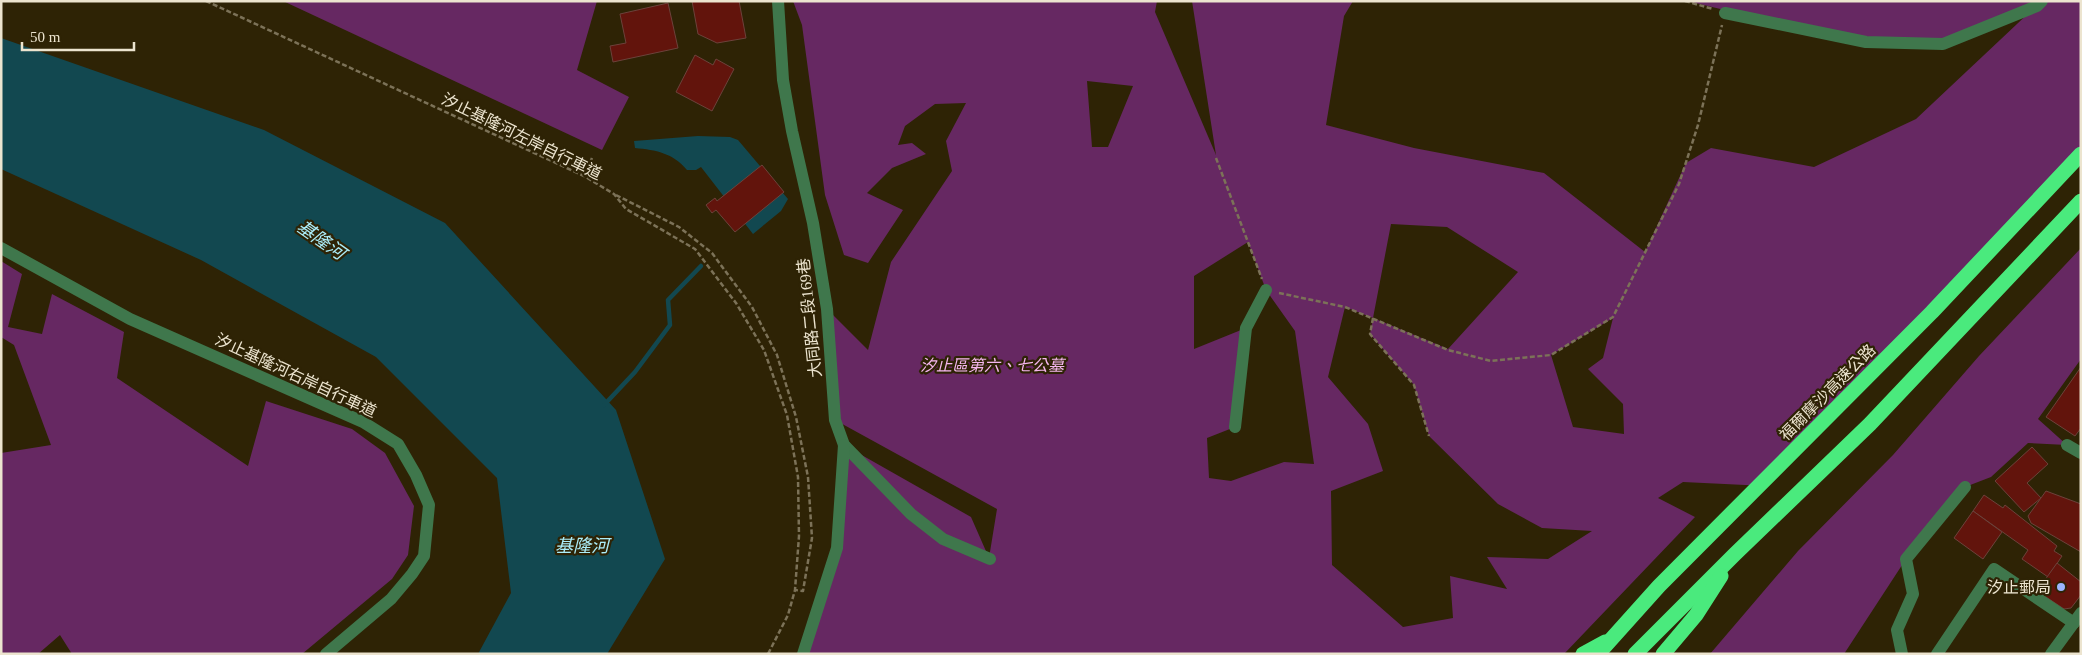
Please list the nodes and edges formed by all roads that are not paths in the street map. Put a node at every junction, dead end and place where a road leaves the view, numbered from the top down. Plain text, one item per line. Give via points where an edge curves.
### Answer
1 (778, 1) edge
2 (2042, 1) edge
3 (1725, 13) road end
4 (2081, 154) edge
5 (2081, 201) edge
6 (1, 248) edge
7 (1266, 290) road end
8 (1235, 427) dead end
9 (844, 445) junction
10 (2067, 445) dead end
11 (2081, 453) edge
12 (1965, 487) dead end
13 (1735, 554) junction
14 (990, 559) dead end
15 (2077, 618) edge
16 (1611, 639) junction
17 (326, 654) edge
18 (803, 654) edge
19 (1583, 654) edge
20 (1598, 654) edge
21 (1635, 654) edge
22 (1663, 654) edge
23 (1902, 654) edge
24 (1937, 654) edge
25 (2051, 654) edge

1 - 9 street, 大同路二段169巷 via 783,80 813,223 827,309 835,420
2 - 3 street via 2037,6 1943,44 1866,42
4 - 16 highway, 福爾摩沙高速公路 via 1932,312 1659,586
5 - 13 highway via 1870,424
6 - 17 street, 汐止基隆河右岸自行車道 via 130,319 363,422 398,444 429,504 424,556 392,599
7 - 8 street via 1246,328
9 - 14 street, 大同路二段169巷 via 911,514 943,539
9 - 18 street via 837,548
10 - 11 street
12 - 23 street via 1906,559 1912,594 1897,630
13 - 21 highway
13 - 22 highway via 1696,615
15 - 24 street via 1994,569
15 - 25 street
16 - 19 highway
16 - 20 highway, 福爾摩沙高速公路

